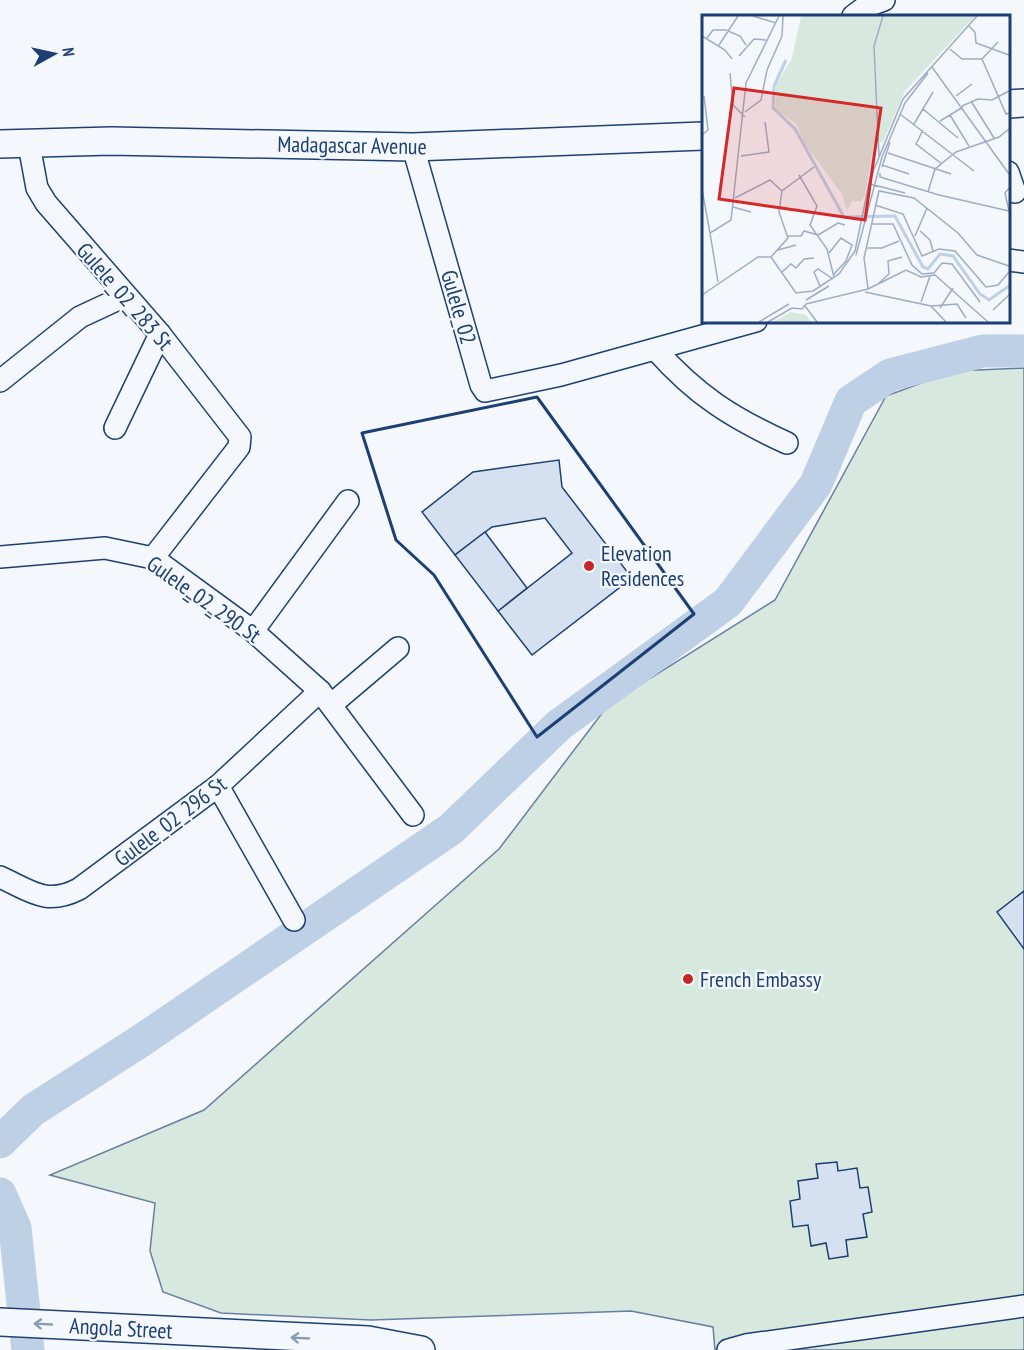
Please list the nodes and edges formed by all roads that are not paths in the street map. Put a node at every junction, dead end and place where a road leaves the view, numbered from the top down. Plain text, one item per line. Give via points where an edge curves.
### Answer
1 (884, 0) edge
2 (854, 15) edge
3 (1024, 103) edge
4 (1009, 104) edge
5 (702, 136) edge
6 (0, 144) edge
7 (29, 145) junction
8 (413, 147) junction
9 (1009, 175) edge
10 (1015, 192) dead end
11 (1009, 260) edge
12 (1024, 262) edge
13 (125, 296) junction
14 (753, 322) edge
15 (160, 334) junction
16 (656, 350) junction
17 (0, 381) edge
18 (115, 428) dead end
19 (787, 443) dead end
20 (348, 501) dead end
21 (0, 557) edge
22 (153, 558) junction
23 (252, 631) junction
24 (398, 648) dead end
25 (326, 697) junction
26 (218, 786) junction
27 (413, 815) dead end
28 (0, 878) edge
29 (294, 920) dead end
30 (1024, 1306) edge
31 (0, 1322) edge
32 (329, 1345) edge
33 (421, 1350) edge
34 (728, 1350) edge

1 - 2 street
3 - 4 main road
5 - 8 main road, Madagascar Avenue
6 - 7 main road, Madagascar Avenue
7 - 8 main road, Madagascar Avenue via 111,141
7 - 13 street, Gulele_02_283 St via 38,188 46,204
8 - 16 street, Gulele_02 via 485,391
9 - 10 street
11 - 12 street
13 - 15 street, Gulele_02_283 St
13 - 17 street via 80,317
14 - 16 street
15 - 18 street
15 - 22 street, Gulele_02_283 St via 240,437 239,447
16 - 19 street via 681,378 740,421
20 - 23 street
21 - 22 street, Gulele_02_290 St via 105,548
22 - 23 street, Gulele_02_290 St
23 - 25 street, Gulele_02_290 St
24 - 25 street, Gulele_02_296 St
25 - 26 street, Gulele_02_296 St
25 - 27 street, Gulele_02_290 St
26 - 28 street, Gulele_02_296 St via 62,898 48,898
26 - 29 street
30 - 34 street
32 -> 31 main road, Angola Street via 206,1332
32 - 33 main road, Angola Street via 368,1340

